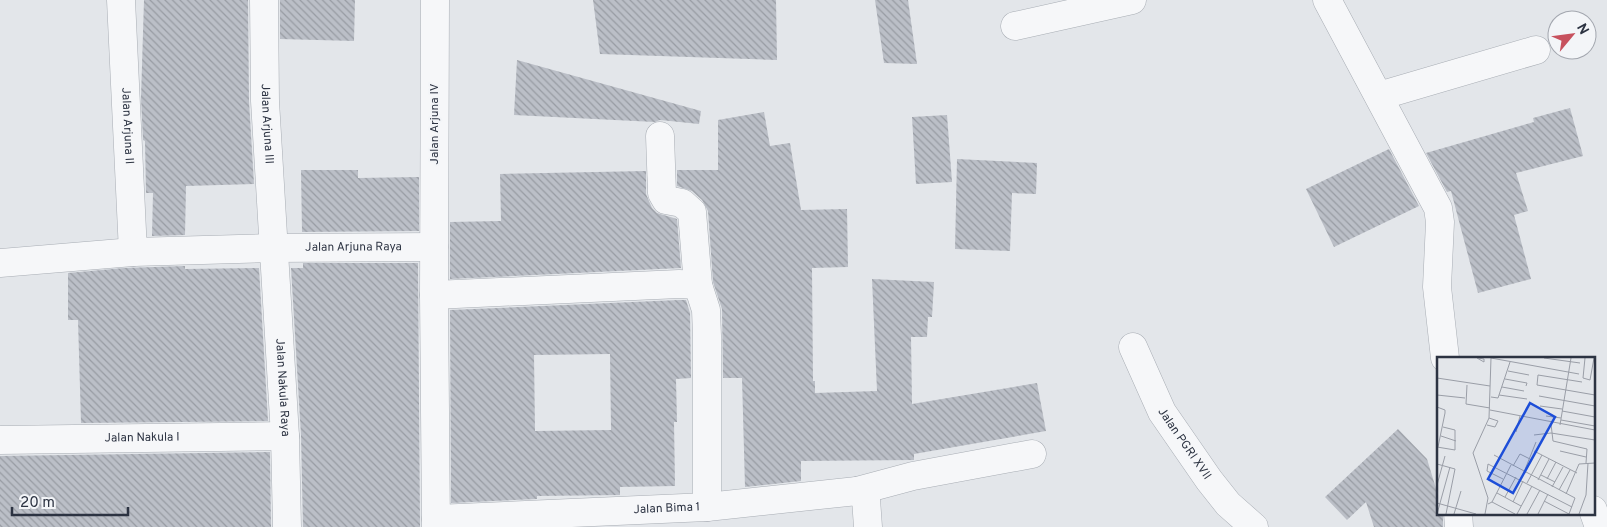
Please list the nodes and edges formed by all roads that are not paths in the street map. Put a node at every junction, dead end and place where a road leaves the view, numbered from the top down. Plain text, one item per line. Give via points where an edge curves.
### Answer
1 (121, 0) edge
2 (264, 0) edge
3 (435, 0) edge
4 (1132, 0) edge
5 (1327, 0) edge
6 (1015, 26) dead end
7 (1536, 50) dead end
8 (1379, 96) junction
9 (660, 136) dead end
10 (272, 248) junction
11 (434, 248) junction
12 (133, 252) junction
13 (0, 263) edge
14 (698, 285) junction
15 (434, 295) junction
16 (1133, 347) dead end
17 (1445, 357) edge
18 (285, 436) junction
19 (0, 440) edge
20 (1032, 454) dead end
21 (857, 491) junction
22 (707, 507) junction
23 (1594, 513) edge
24 (1458, 514) edge
25 (436, 523) edge
26 (287, 527) edge
27 (868, 527) edge
28 (1254, 527) edge
29 (1459, 527) edge
30 (1599, 527) edge

1 - 12 street, Jalan Arjuna II
2 - 10 street, Jalan Arjuna III via 264,101
3 - 11 street, Jalan Arjuna IV
4 - 6 street
5 - 8 street
7 - 8 street
8 - 17 street via 1438,208 1437,288
9 - 14 street via 662,193 666,200 682,203 692,212
10 - 11 street, Jalan Arjuna Raya
10 - 12 street, Jalan Arjuna Raya
10 - 18 street, Jalan Nakula Raya
11 - 15 street
12 - 13 street, Jalan Arjuna Raya
14 - 15 street
14 - 22 street via 706,310
15 - 25 street
16 - 28 street, Jalan PGRI XVII via 1162,412 1208,480
18 - 19 street, Jalan Nakula I
18 - 26 street, Jalan Nakula Raya
20 - 21 street, Jalan Bima 1 via 913,476
21 - 22 street, Jalan Bima 1
21 - 27 street via 866,499
22 - 25 street, Jalan Bima 1
23 - 30 street
24 - 29 street

